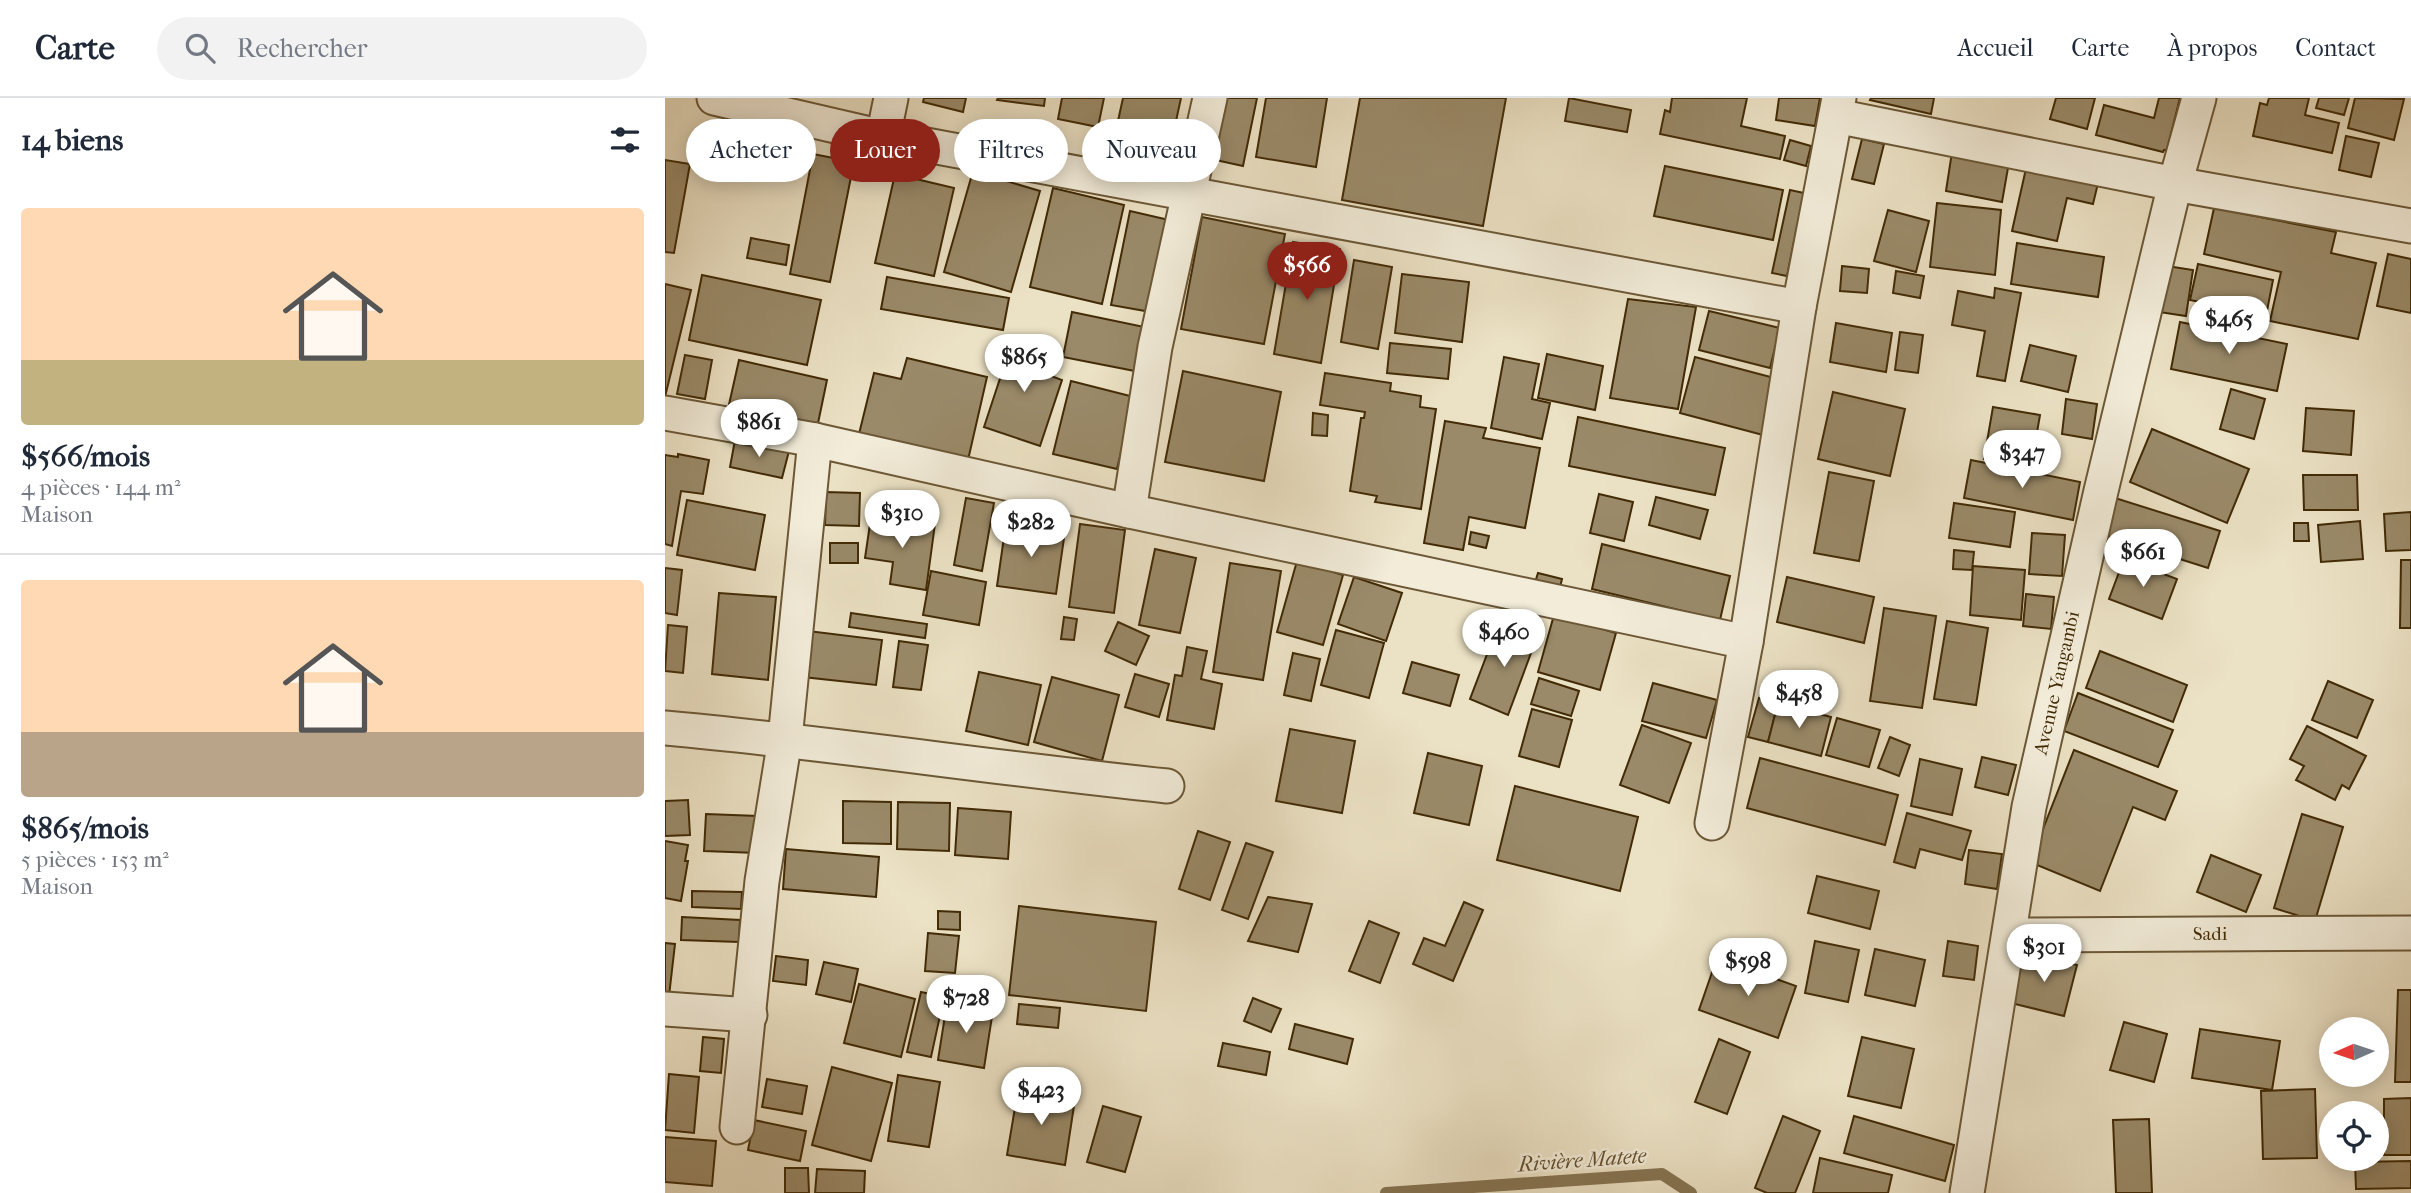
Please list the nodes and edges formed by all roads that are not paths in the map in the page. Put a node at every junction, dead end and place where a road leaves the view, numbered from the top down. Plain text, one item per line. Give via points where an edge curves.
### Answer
1 (714, 98) edge
2 (891, 98) edge
3 (1210, 98) edge
4 (2199, 98) edge
5 (1837, 107) edge
6 (887, 119) edge
7 (830, 125) edge
8 (940, 148) edge
9 (2175, 184) junction
10 (1189, 195) junction
11 (2411, 226) edge
12 (1799, 307) junction
13 (665, 413) edge
14 (815, 440) junction
15 (1129, 511) junction
16 (1746, 642) junction
17 (665, 728) edge
18 (785, 739) junction
19 (1167, 786) dead end
20 (1712, 823) dead end
21 (2411, 933) edge
22 (2009, 935) junction
23 (665, 1009) edge
24 (750, 1015) junction
25 (737, 1127) dead end
26 (1967, 1193) edge

1 - 7 street
2 - 6 street
3 - 10 street
4 - 9 street, Avenue Yangambi
5 - 9 street
5 - 12 street
8 - 10 street
9 - 11 street
9 - 22 street, Avenue Yangambi via 2029,807
10 - 12 street
10 - 15 street via 1154,347
12 - 16 street
13 - 14 street
14 - 15 street
14 - 18 street
15 - 16 street
16 - 20 street
17 - 18 street
18 - 19 street
18 - 24 street via 762,881
21 - 22 street, Sadi
22 - 26 street, Avenue Yangambi
23 - 24 street
24 - 25 street

